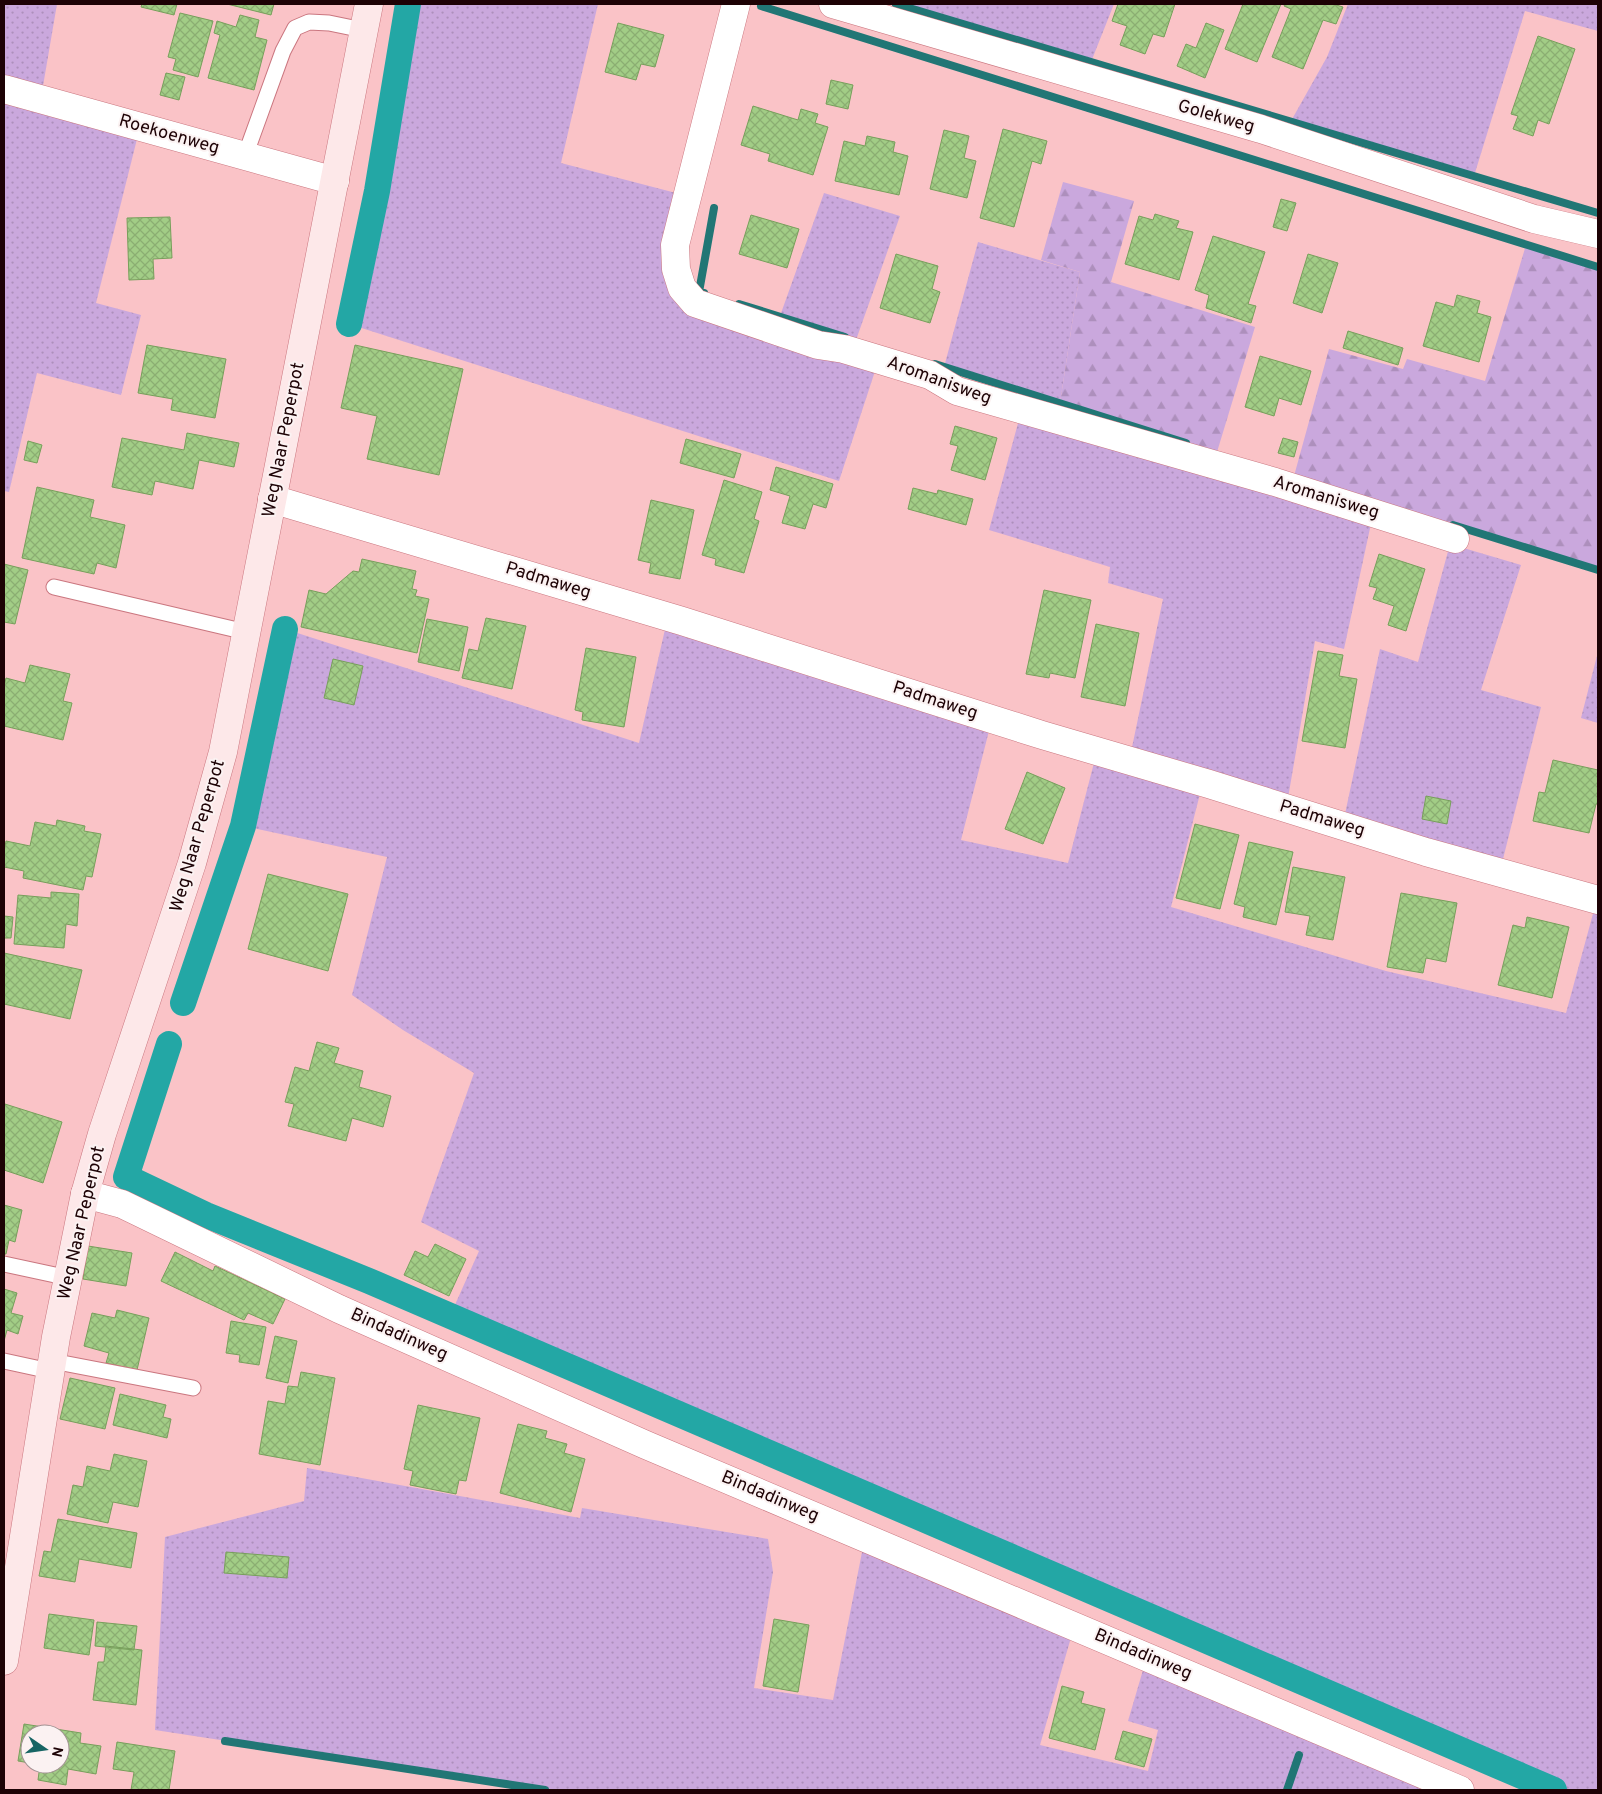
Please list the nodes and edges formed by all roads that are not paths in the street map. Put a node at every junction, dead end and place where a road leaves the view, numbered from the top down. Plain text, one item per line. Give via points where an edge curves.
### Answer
1 (368, 4) edge
2 (736, 4) edge
3 (833, 4) edge
4 (363, 30) junction
5 (4, 89) edge
6 (246, 156) junction
7 (335, 181) junction
8 (1598, 234) edge
9 (272, 499) junction
10 (1455, 538) dead end
11 (54, 587) dead end
12 (246, 632) junction
13 (1598, 900) edge
14 (85, 1194) junction
15 (4, 1264) edge
16 (68, 1278) junction
17 (4, 1361) edge
18 (51, 1366) junction
19 (193, 1388) dead end
20 (10, 1583) edge
21 (4, 1661) edge
22 (1460, 1790) edge

1 - 4 street, Weg Naar Peperpot
2 - 10 street, Aromanisweg via 675,245 676,270 682,288 696,303 818,345 844,349 930,375 957,391 1275,482
3 - 8 street, Golekweg via 1261,130 1534,219
4 - 6 lane via 309,22 295,28 283,51
4 - 7 street, Weg Naar Peperpot
5 - 6 street, Roekoenweg
6 - 7 street, Roekoenweg
7 - 9 street, Weg Naar Peperpot
9 - 12 street, Weg Naar Peperpot
9 - 13 street, Padmaweg via 682,621 1426,852
11 - 12 lane
12 - 14 street, Weg Naar Peperpot via 223,752 192,863
14 - 16 street, Weg Naar Peperpot
14 - 22 street, Bindadinweg via 122,1204 339,1309 646,1444
15 - 16 lane
16 - 18 street, Weg Naar Peperpot
17 - 18 lane
18 - 19 lane
18 - 20 street, Weg Naar Peperpot
20 - 21 street, Weg Naar Peperpot

